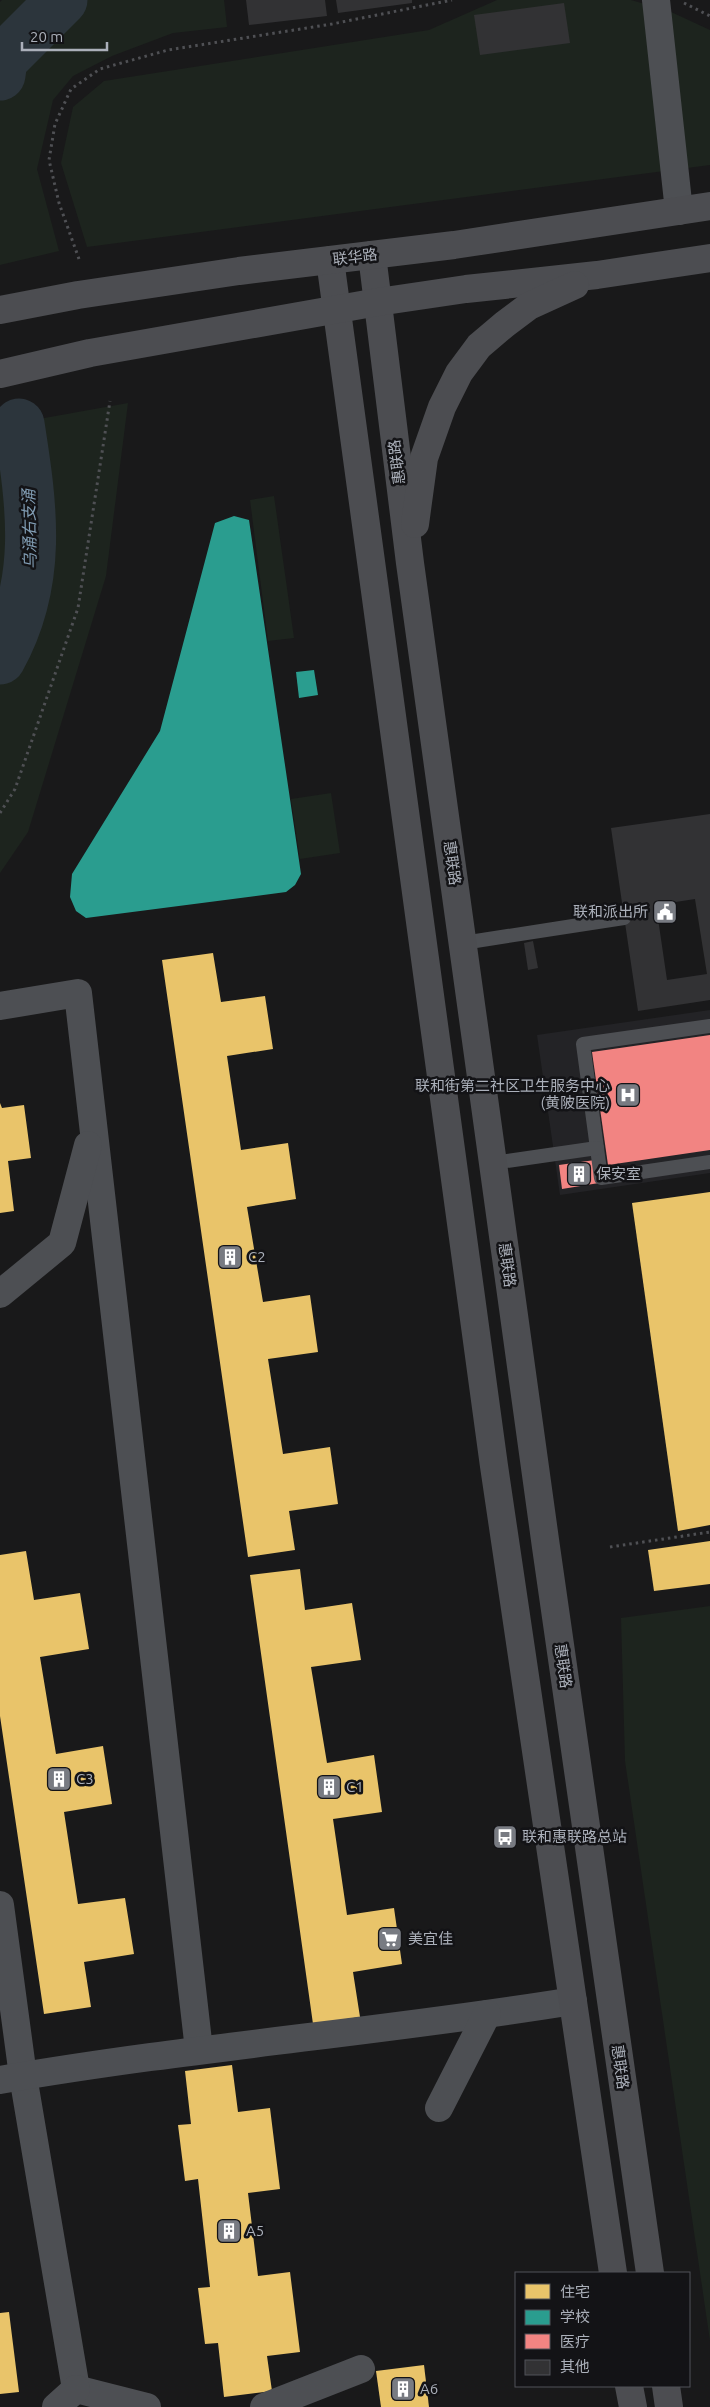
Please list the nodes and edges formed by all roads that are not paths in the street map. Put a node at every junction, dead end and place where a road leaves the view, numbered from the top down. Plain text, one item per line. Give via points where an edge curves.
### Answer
1 (656, 0) edge
2 (710, 206) edge
3 (679, 211) junction
4 (372, 255) junction
5 (710, 258) edge
6 (330, 260) junction
7 (597, 275) junction
8 (378, 302) junction
9 (336, 309) junction
10 (0, 310) edge
11 (0, 374) edge
12 (410, 563) junction
13 (624, 918) dead end
14 (463, 943) junction
15 (0, 1006) edge
16 (710, 1026) edge
17 (92, 1129) junction
18 (597, 1148) junction
19 (710, 1162) edge
20 (493, 1163) junction
21 (0, 1294) edge
22 (0, 1905) edge
23 (573, 2002) junction
24 (487, 2014) junction
25 (199, 2050) junction
26 (12, 2078) edge
27 (439, 2108) dead end
28 (613, 2272) edge
29 (650, 2272) edge
30 (361, 2369) dead end
31 (630, 2387) edge
32 (666, 2387) edge
33 (66, 2398) edge
34 (147, 2407) edge
35 (264, 2407) edge
36 (633, 2407) edge
37 (669, 2407) edge

1 - 3 street
2 - 3 street, 联华路
3 - 4 street, 联华路
4 - 6 street, 联华路
4 - 8 street, 惠联路
5 - 7 street
6 - 9 street
6 - 10 street, 联华路 via 78,295
7 - 8 street
7 - 12 street via 529,306 479,346 460,374 442,407 424,458
8 - 9 street
8 - 12 street, 惠联路
9 - 11 street via 90,354
9 - 23 street via 494,1466
12 - 14 street, 惠联路
13 - 14 lane
14 - 20 street, 惠联路
15 - 17 street via 78,993
16 - 18 lane via 583,1044
17 - 21 street via 62,1243
17 - 25 street
18 - 19 lane via 601,1178
18 - 20 lane
20 - 29 street, 惠联路
22 - 26 street
23 - 24 street
23 - 28 street
24 - 25 street
24 - 27 street
25 - 26 street
26 - 33 street
30 - 35 street
31 - 36 street
32 - 37 street
33 - 34 street

